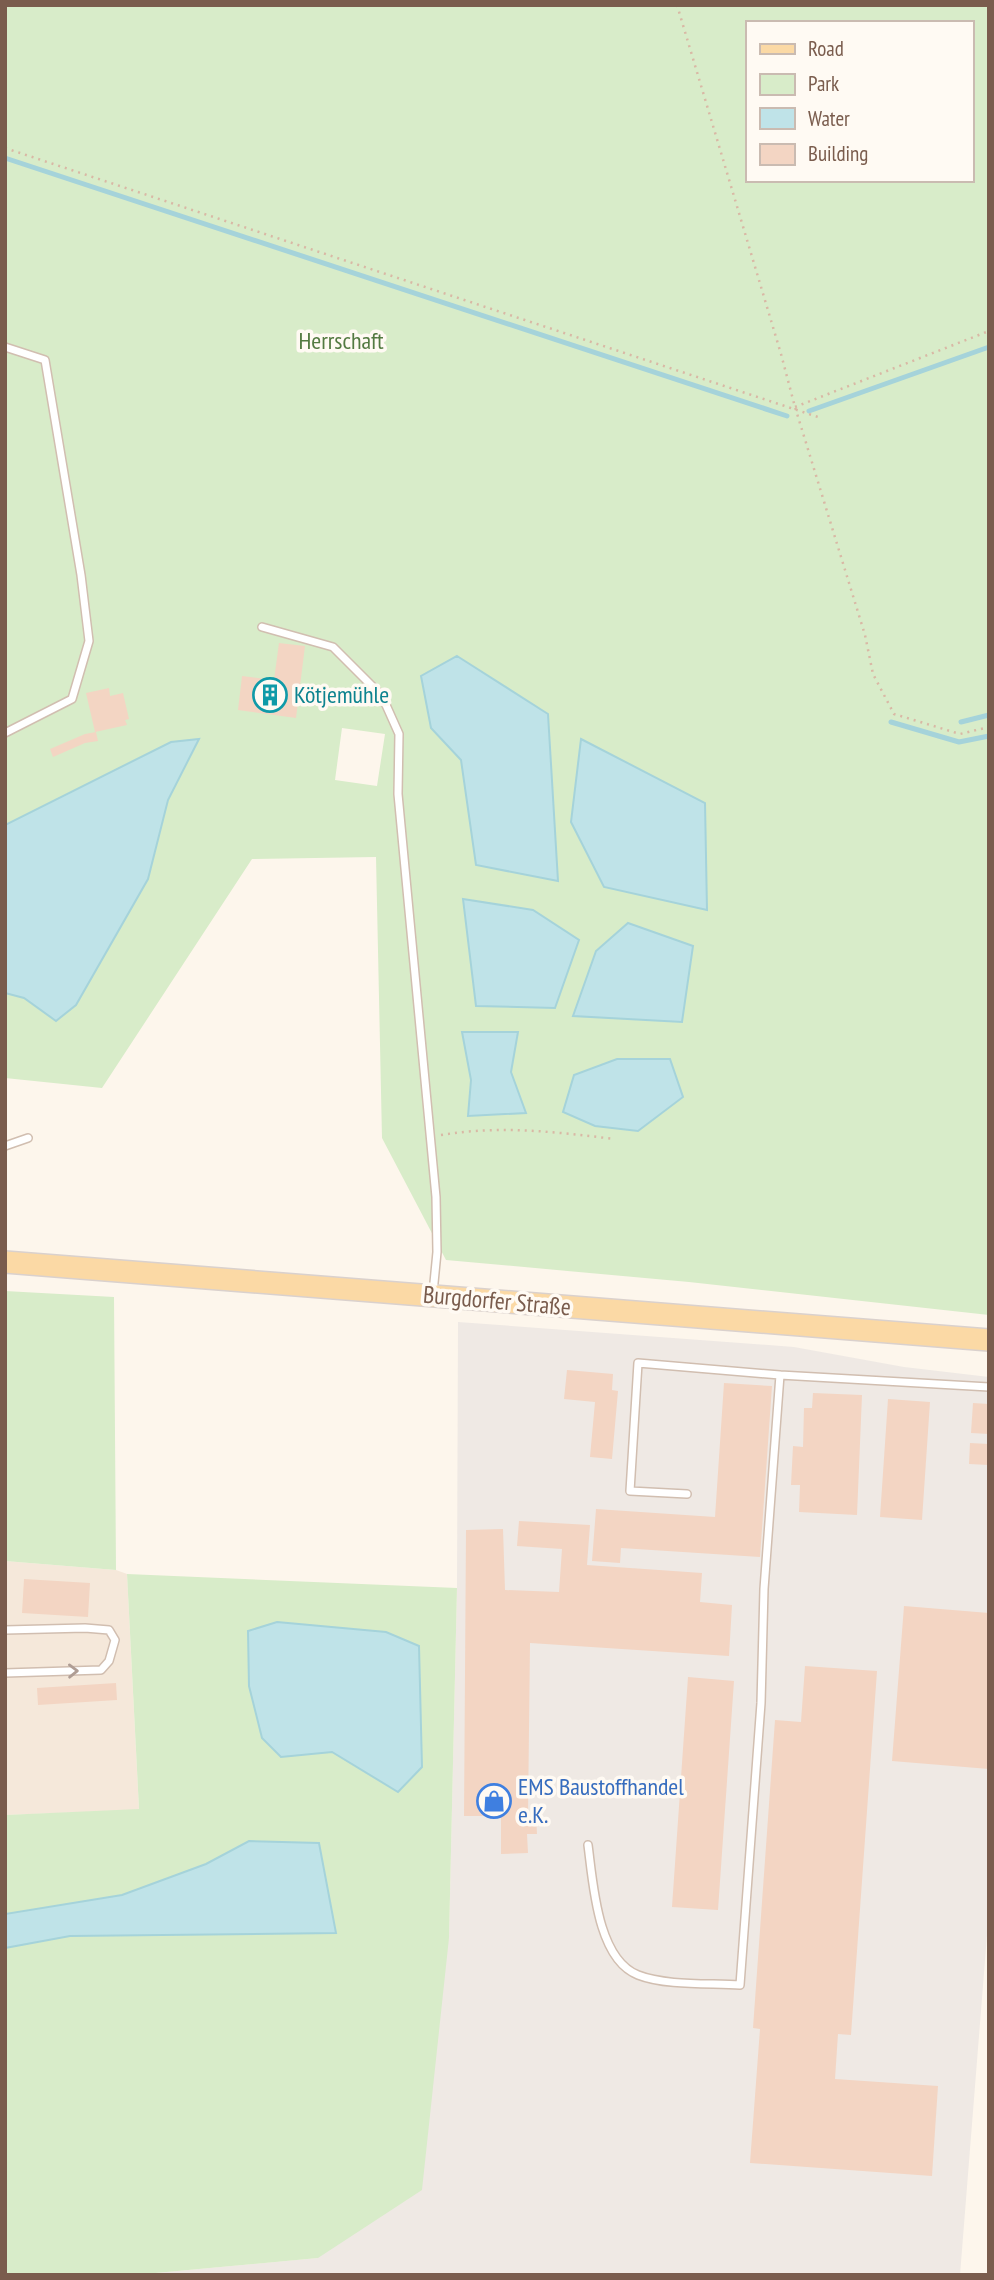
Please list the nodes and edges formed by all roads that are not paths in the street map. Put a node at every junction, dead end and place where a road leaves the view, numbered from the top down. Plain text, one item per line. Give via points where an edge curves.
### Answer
1 (5, 347) edge
2 (262, 627) dead end
3 (5, 733) edge
4 (28, 1138) dead end
5 (5, 1146) edge
6 (5, 1262) edge
7 (432, 1296) junction
8 (989, 1340) edge
9 (780, 1375) junction
10 (989, 1387) edge
11 (687, 1494) dead end
12 (5, 1630) edge
13 (5, 1673) edge
14 (588, 1845) dead end

1 - 3 lane via 45,360 89,641 72,699
2 - 7 lane via 333,647 382,695 399,734 398,794 436,1211
4 - 5 lane
6 - 7 main road, Burgdorfer Straße
7 - 8 main road, Burgdorfer Straße
9 - 10 lane
9 - 11 lane via 639,1363 630,1491
9 - 14 lane via 740,1985 664,1980 625,1967 602,1927
13 -> 12 lane via 101,1670 115,1640 109,1630

